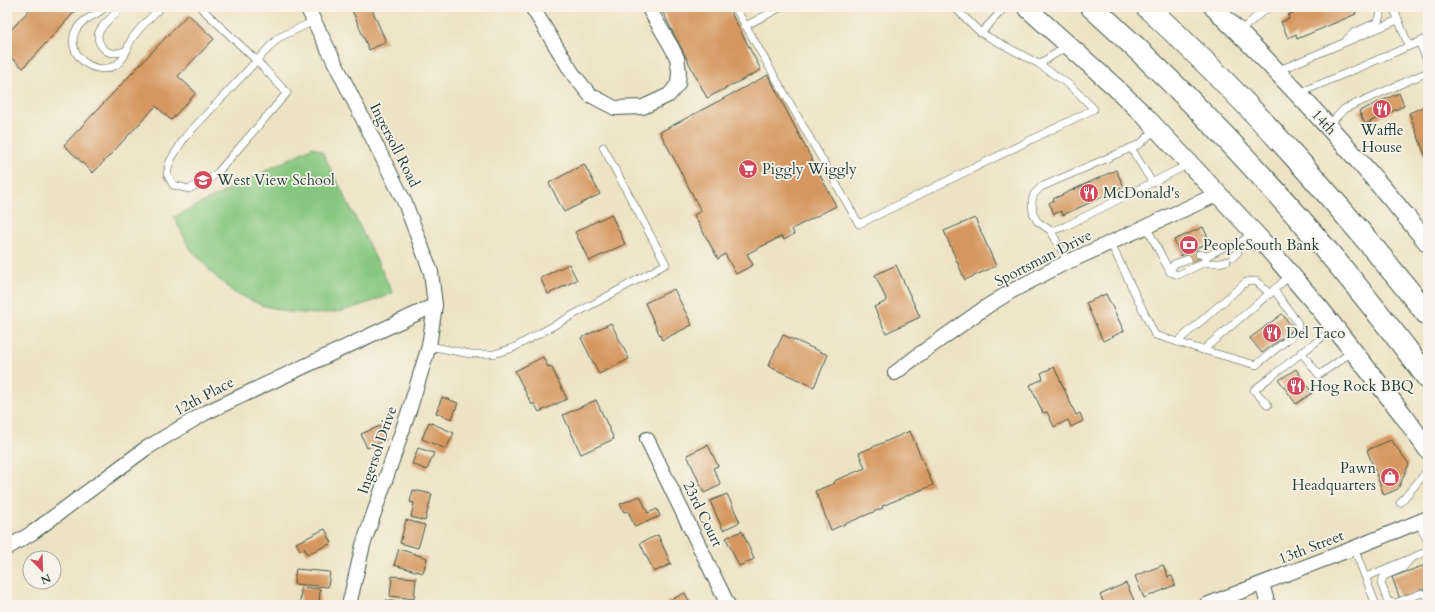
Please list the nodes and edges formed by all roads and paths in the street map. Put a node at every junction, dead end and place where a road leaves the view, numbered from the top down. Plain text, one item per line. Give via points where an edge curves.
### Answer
1 (104, 7) edge
2 (122, 7) edge
3 (161, 7) edge
4 (307, 7) edge
5 (532, 7) edge
6 (648, 7) edge
7 (735, 7) edge
8 (782, 7) edge
9 (954, 7) edge
10 (1005, 7) edge
11 (1026, 7) edge
12 (1092, 7) edge
13 (1147, 7) edge
14 (1213, 7) edge
15 (1271, 7) edge
16 (1379, 7) edge
17 (1393, 7) edge
18 (203, 8) edge
19 (1398, 20) junction
20 (314, 21) junction
21 (746, 26) junction
22 (982, 32) junction
23 (1239, 32) junction
24 (1428, 38) edge
25 (1419, 42) junction
26 (1343, 43) junction
27 (1069, 45) junction
28 (1409, 46) junction
29 (127, 50) junction
30 (257, 61) junction
31 (1428, 62) edge
32 (1039, 64) junction
33 (1277, 71) junction
34 (1428, 72) edge
35 (1300, 96) junction
36 (1327, 126) junction
37 (1156, 129) junction
38 (603, 147) dead end
39 (1131, 148) junction
40 (1190, 164) junction
41 (1152, 182) junction
42 (1218, 194) junction
43 (1146, 226) junction
44 (1051, 231) junction
45 (1254, 232) junction
46 (1428, 243) edge
47 (1110, 244) junction
48 (1237, 245) junction
49 (1199, 254) dead end
50 (1207, 256) junction
51 (1188, 259) dead end
52 (1068, 262) junction
53 (1203, 263) junction
54 (1170, 272) junction
55 (1291, 275) junction
56 (1272, 292) junction
57 (435, 305) junction
58 (1428, 315) edge
59 (1335, 327) junction
60 (1177, 342) junction
61 (429, 346) junction
62 (1203, 350) junction
63 (1353, 351) junction
64 (1301, 352) junction
65 (895, 373) dead end
66 (1428, 378) edge
67 (1268, 405) dead end
68 (647, 439) dead end
69 (1428, 450) edge
70 (1428, 470) edge
71 (1400, 503) dead end
72 (1423, 520) edge
73 (1428, 542) edge
74 (7, 548) edge
75 (1354, 548) junction
76 (1428, 551) edge
77 (1410, 559) junction
78 (1366, 577) junction
79 (1262, 584) junction
80 (1428, 596) edge
81 (349, 605) edge
82 (728, 605) edge
83 (1206, 605) edge
84 (1268, 605) edge
85 (1376, 605) edge
86 (1403, 605) edge

1 - 29 lane via 81,22 75,32 74,44 78,57 94,68 106,69 126,56
2 - 29 lane via 100,31 98,40 102,48 115,54
3 - 29 lane via 130,40
4 - 20 street, Ingersoll Road
5 - 6 street via 577,80 590,96 615,108 644,107 669,95 678,84 677,58
7 - 21 lane
8 - 21 lane
9 - 22 lane
10 - 22 lane
11 - 27 street
12 - 66 highway via 1183,92 1246,159 1352,281
13 - 58 highway via 1200,57 1297,159
14 - 23 street, 14th
15 - 23 lane via 1263,10
16 - 26 lane via 1381,12 1378,22 1354,33
17 - 19 lane
18 - 30 lane
19 - 26 lane
19 - 28 lane
20 - 30 lane via 278,38
20 - 57 street, Ingersoll Road via 405,203 431,272
21 - 32 lane via 859,224 1094,109 1071,86
22 - 32 lane
23 - 33 street, 14th
24 - 25 lane
25 - 28 lane
25 - 31 lane
26 - 33 lane
27 - 32 lane
27 - 37 street
28 - 35 lane via 1309,89
30 - 30 lane via 287,93 211,178 189,189 173,185 167,174 170,161 185,137
33 - 35 street, 14th
34 - 36 lane via 1344,109
35 - 36 street, 14th
36 - 46 street, 14th
37 - 39 lane via 1140,144
37 - 40 street
38 - 61 lane via 666,264 514,348 494,354 471,354
39 - 41 lane
39 - 44 lane via 1041,187 1034,194 1033,213 1037,221
40 - 41 lane
40 - 42 street
41 - 44 lane via 1066,226
42 - 43 street, Sportsman Drive
42 - 45 street
43 - 47 street, Sportsman Drive
43 - 54 lane
44 - 52 lane
45 - 48 lane
45 - 55 street
47 - 52 street, Sportsman Drive
47 - 60 lane via 1155,335
48 - 50 lane via 1228,245
48 - 53 lane via 1238,252 1230,259 1220,263
49 - 50 lane
50 - 53 lane
51 - 54 lane via 1174,264
52 - 65 street, Sportsman Drive via 986,307
53 - 54 lane via 1178,274
55 - 56 lane
55 - 59 street
56 - 60 lane via 1256,281 1246,282
56 - 62 lane
56 - 62 lane via 1298,322 1297,332 1256,365
57 - 61 street, Ingersol Drive
57 - 74 street, 12th Place via 205,413 145,449 32,533
59 - 63 street
59 - 64 lane
60 - 62 lane
61 - 81 street, Ingersol Drive via 363,544
63 - 64 lane via 1318,375
63 - 69 street
64 - 67 lane via 1254,390
68 - 82 street, 23rd Court
70 - 71 lane
72 - 73 lane
72 - 75 street, 13th Street
75 - 78 lane
75 - 79 street, 13th Street
76 - 77 lane
77 - 78 lane
77 - 80 lane via 1403,568 1384,576 1381,583 1388,602 1395,603 1422,593
78 - 85 lane
79 - 83 street, 13th Street
79 - 84 street
80 - 86 lane

